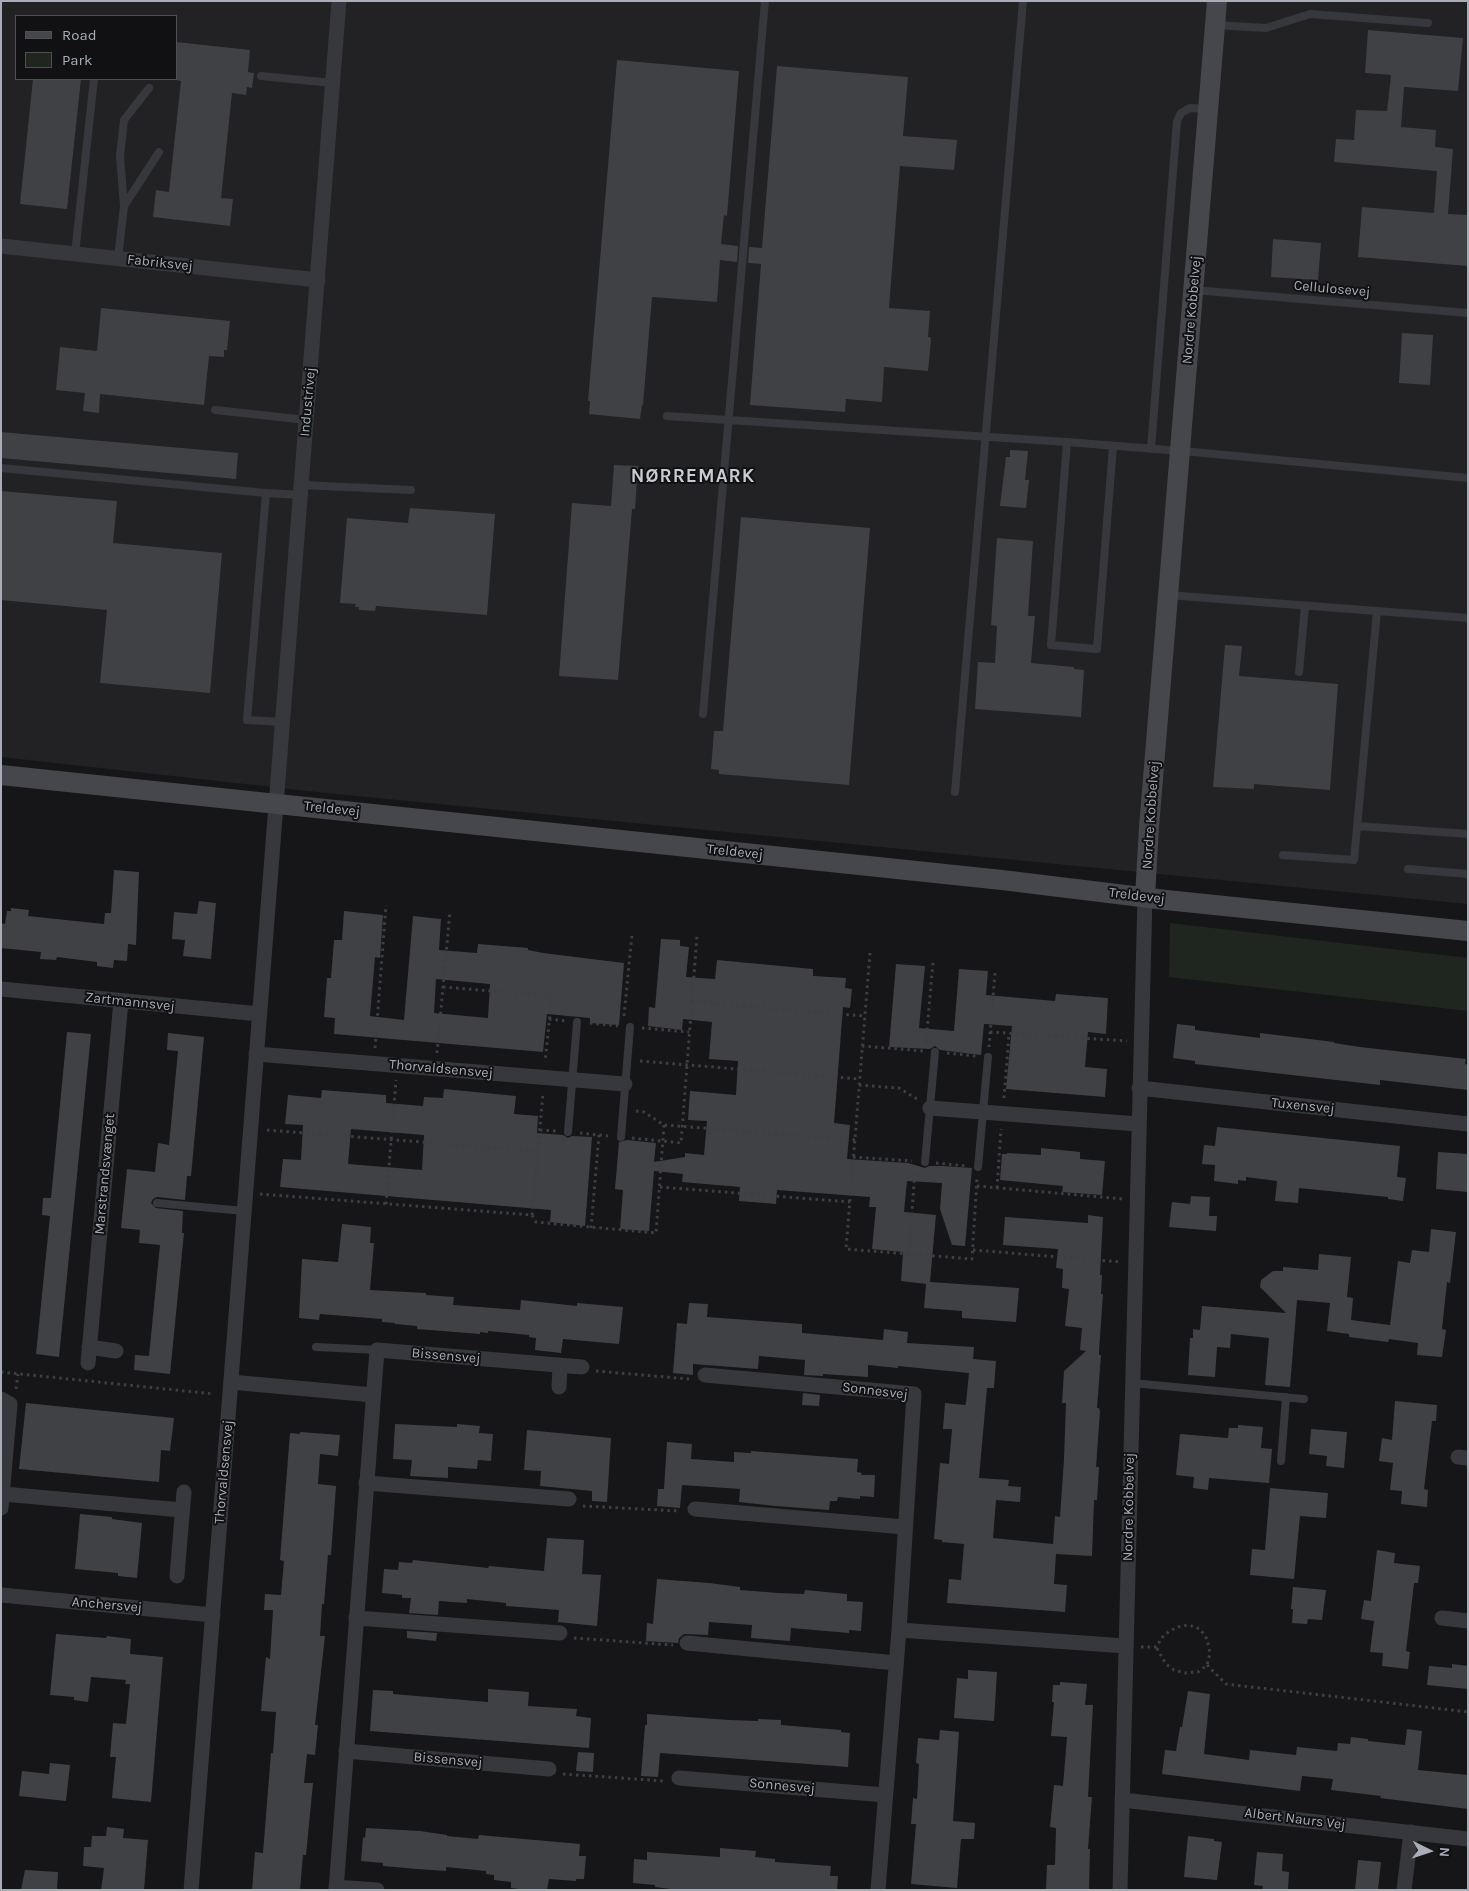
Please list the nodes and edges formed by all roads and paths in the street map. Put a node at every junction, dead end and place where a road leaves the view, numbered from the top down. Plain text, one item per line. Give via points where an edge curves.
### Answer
1 (339, 1) edge
2 (765, 1) edge
3 (1023, 1) edge
4 (1218, 1) edge
5 (1428, 23) dead end
6 (1216, 25) junction
7 (261, 76) dead end
8 (94, 80) edge
9 (333, 83) junction
10 (149, 88) dead end
11 (1208, 109) junction
12 (159, 152) dead end
13 (124, 206) junction
14 (1, 246) edge
15 (75, 254) junction
16 (118, 258) junction
17 (318, 280) junction
18 (1193, 290) junction
19 (1468, 313) edge
20 (215, 410) dead end
21 (667, 416) dead end
22 (307, 420) junction
23 (729, 420) junction
24 (986, 436) junction
25 (1067, 442) junction
26 (1113, 446) junction
27 (1150, 449) junction
28 (1180, 451) junction
29 (1, 468) edge
30 (1468, 478) edge
31 (301, 490) junction
32 (411, 490) dead end
33 (266, 493) junction
34 (1168, 595) junction
35 (1305, 606) junction
36 (1377, 611) junction
37 (1468, 618) edge
38 (1299, 672) dead end
39 (703, 714) dead end
40 (282, 722) junction
41 (1, 774) edge
42 (955, 792) dead end
43 (276, 803) junction
44 (1357, 826) junction
45 (1468, 834) edge
46 (1283, 855) dead end
47 (1408, 869) dead end
48 (1468, 874) edge
49 (1145, 897) junction
50 (386, 905) dead end
51 (450, 911) dead end
52 (1468, 932) edge
53 (632, 934) dead end
54 (697, 936) dead end
55 (870, 953) dead end
56 (933, 962) dead end
57 (995, 973) dead end
58 (443, 987) junction
59 (1, 989) edge
60 (121, 1001) junction
61 (691, 1002) junction
62 (260, 1014) junction
63 (864, 1016) junction
64 (624, 1017) dead end
65 (577, 1022) dead end
66 (630, 1027) dead end
67 (990, 1032) junction
68 (1140, 1042) junction
69 (925, 1051) dead end
70 (935, 1052) dead end
71 (256, 1054) junction
72 (988, 1057) joint
73 (627, 1059) junction
74 (373, 1064) junction
75 (687, 1065) junction
76 (397, 1066) junction
77 (436, 1069) junction
78 (544, 1077) junction
79 (859, 1079) junction
80 (572, 1080) junction
81 (625, 1084) junction
82 (859, 1085) junction
83 (1139, 1088) junction
84 (930, 1108) junction
85 (623, 1110) junction
86 (982, 1113) junction
87 (1138, 1124) junction
88 (1468, 1124) edge
89 (664, 1125) junction
90 (682, 1127) junction
91 (251, 1128) junction
92 (568, 1132) dead end
93 (599, 1135) dead end
94 (621, 1137) dead end
95 (391, 1140) junction
96 (854, 1140) junction
97 (680, 1143) dead end
98 (538, 1151) junction
99 (916, 1161) dead end
100 (925, 1162) dead end
101 (978, 1167) joint
102 (977, 1186) junction
103 (660, 1187) junction
104 (246, 1192) junction
105 (1136, 1201) junction
106 (158, 1202) dead end
107 (850, 1202) junction
108 (386, 1204) junction
109 (244, 1211) junction
110 (532, 1216) junction
111 (591, 1228) junction
112 (972, 1250) junction
113 (909, 1254) junction
114 (1135, 1263) junction
115 (89, 1347) junction
116 (316, 1347) dead end
117 (377, 1350) junction
118 (116, 1351) dead end
119 (88, 1363) dead end
120 (560, 1366) junction
121 (582, 1367) joint
122 (1, 1372) edge
123 (706, 1375) joint
124 (1132, 1383) junction
125 (559, 1387) dead end
126 (230, 1389) junction
127 (373, 1395) junction
128 (1286, 1397) junction
129 (1, 1399) edge
130 (1304, 1399) dead end
131 (1281, 1461) dead end
132 (366, 1483) junction
133 (184, 1492) dead end
134 (569, 1499) joint
135 (2, 1501) edge
136 (696, 1509) joint
137 (182, 1510) junction
138 (905, 1528) junction
139 (177, 1576) dead end
140 (1, 1595) edge
141 (212, 1615) junction
142 (356, 1618) junction
143 (1442, 1618) dead end
144 (1468, 1621) edge
145 (899, 1630) junction
146 (560, 1633) joint
147 (687, 1644) joint
148 (1126, 1646) junction
149 (1156, 1647) junction
150 (896, 1663) junction
151 (1207, 1665) junction
152 (1468, 1712) edge
153 (346, 1751) junction
154 (549, 1769) joint
155 (679, 1778) joint
156 (885, 1795) junction
157 (1122, 1800) junction
158 (1411, 1832) junction
159 (1468, 1839) edge
160 (336, 1888) edge
161 (191, 1890) edge
162 (376, 1890) edge
163 (878, 1890) edge
164 (1120, 1890) edge
165 (1404, 1890) edge

1 - 9 street, Industrivej
2 - 23 lane
3 - 24 lane
4 - 6 street, Nordre Kobbelvej
5 - 6 lane via 1310,14 1266,28
6 - 11 street, Nordre Kobbelvej
7 - 9 lane
8 - 15 lane
9 - 17 street, Industrivej
10 - 13 lane via 124,120 120,156
11 - 18 street, Nordre Kobbelvej
11 - 27 lane via 1190,108 1181,113 1177,121
12 - 13 lane
13 - 16 lane
14 - 15 street, Fabriksvej
15 - 16 street, Fabriksvej
16 - 17 street, Fabriksvej
17 - 22 street, Industrivej
18 - 19 lane, Cellulosevej
18 - 28 street, Nordre Kobbelvej
20 - 22 lane
21 - 23 lane
22 - 31 street, Industrivej
23 - 24 lane
23 - 39 lane
24 - 25 lane
24 - 42 lane
25 - 26 lane
25 - 26 lane via 1051,645 1097,649
26 - 27 lane
27 - 28 lane
28 - 30 lane
28 - 34 street, Nordre Kobbelvej
29 - 33 lane
31 - 32 lane
31 - 33 lane
31 - 40 street, Industrivej
33 - 40 lane via 247,720
34 - 35 lane
34 - 49 street, Nordre Kobbelvej
35 - 36 lane
35 - 38 lane
36 - 37 lane
36 - 44 lane
40 - 43 street, Industrivej
41 - 43 street, Treldevej
43 - 49 street, Treldevej
43 - 62 street, Thorvaldsensvej
44 - 45 lane
44 - 46 lane via 1354,860
47 - 48 lane
49 - 52 street, Treldevej
49 - 68 street, Nordre Kobbelvej
50 - 74 path
51 - 58 path
53 - 64 path
54 - 61 path
55 - 63 path
56 - 69 path
57 - 67 path
58 - 77 path
58 - 78 path via 552,996
59 - 60 street, Zartmannsvej
60 - 62 street, Zartmannsvej
60 - 115 street, Marstrandsvænget
61 - 63 path
61 - 75 path
62 - 71 street, Thorvaldsensvej
63 - 79 path
65 - 80 lane
66 - 73 lane
67 - 68 path
67 - 72 path
68 - 83 street, Nordre Kobbelvej
70 - 84 lane
71 - 74 street, Thorvaldsensvej
71 - 91 street, Thorvaldsensvej
72 - 86 lane
73 - 75 path
73 - 81 lane
74 - 76 street, Thorvaldsensvej
75 - 79 path
75 - 90 path
76 - 77 street, Thorvaldsensvej
76 - 95 path
77 - 78 street, Thorvaldsensvej
78 - 80 street, Thorvaldsensvej
78 - 98 path
79 - 82 path
80 - 81 street, Thorvaldsensvej
80 - 92 lane
81 - 85 lane
82 - 84 path via 902,1088
82 - 96 path
83 - 87 street, Nordre Kobbelvej
83 - 88 street, Tuxensvej
84 - 86 street
84 - 100 lane
85 - 89 path via 644,1112
85 - 94 lane
86 - 87 street
86 - 101 lane
87 - 105 street, Nordre Kobbelvej
89 - 90 path
89 - 103 path
90 - 96 path
90 - 97 path
91 - 95 path
91 - 104 street, Thorvaldsensvej
93 - 111 path
95 - 98 path
95 - 108 path
96 - 107 path
98 - 110 path
99 - 113 path
101 - 102 path
102 - 105 path
102 - 112 path
103 - 107 path
103 - 111 path via 656,1233
104 - 108 path
104 - 109 street, Thorvaldsensvej
105 - 114 street, Nordre Kobbelvej
106 - 109 lane
107 - 113 path via 846,1248
108 - 110 path
109 - 126 street, Thorvaldsensvej
110 - 111 path via 536,1222
112 - 113 path via 972,1259
112 - 114 path
114 - 124 street, Nordre Kobbelvej
115 - 118 street
115 - 119 street, Marstrandsvænget
116 - 117 lane
117 - 120 street, Bissensvej
117 - 127 street
120 - 121 street, Bissensvej
120 - 125 street
121 - 123 path via 586,1371 700,1380
122 - 126 path
123 - 138 street, Sonnesvej via 914,1394
124 - 128 lane
124 - 148 street, Nordre Kobbelvej
126 - 127 street
126 - 141 street, Thorvaldsensvej
127 - 132 street
128 - 130 lane
128 - 131 lane
129 - 135 street via 10,1404
132 - 134 street
132 - 142 street
133 - 137 street
134 - 136 path via 578,1506 692,1512
135 - 137 street
136 - 138 street
137 - 139 street
138 - 145 street, Sonnesvej
140 - 141 street, Anchersvej
141 - 161 street, Thorvaldsensvej
142 - 146 street
142 - 153 street
143 - 144 street
145 - 148 street
145 - 150 street, Sonnesvej
146 - 147 path via 567,1638
147 - 150 street
148 - 149 path
148 - 157 street, Nordre Kobbelvej
149 - 151 path via 1166,1664 1174,1670 1198,1672
149 - 151 path via 1164,1635 1177,1627 1189,1625 1200,1629 1207,1639 1210,1653
150 - 156 street, Sonnesvej
151 - 152 path via 1226,1684
153 - 154 street, Bissensvej
153 - 160 street
154 - 155 path via 554,1773 670,1781
155 - 156 street, Sonnesvej
156 - 163 street, Sonnesvej
157 - 158 street, Albert Naurs Vej
157 - 164 street, Nordre Kobbelvej
158 - 159 street, Albert Naurs Vej
158 - 165 street
160 - 162 street

